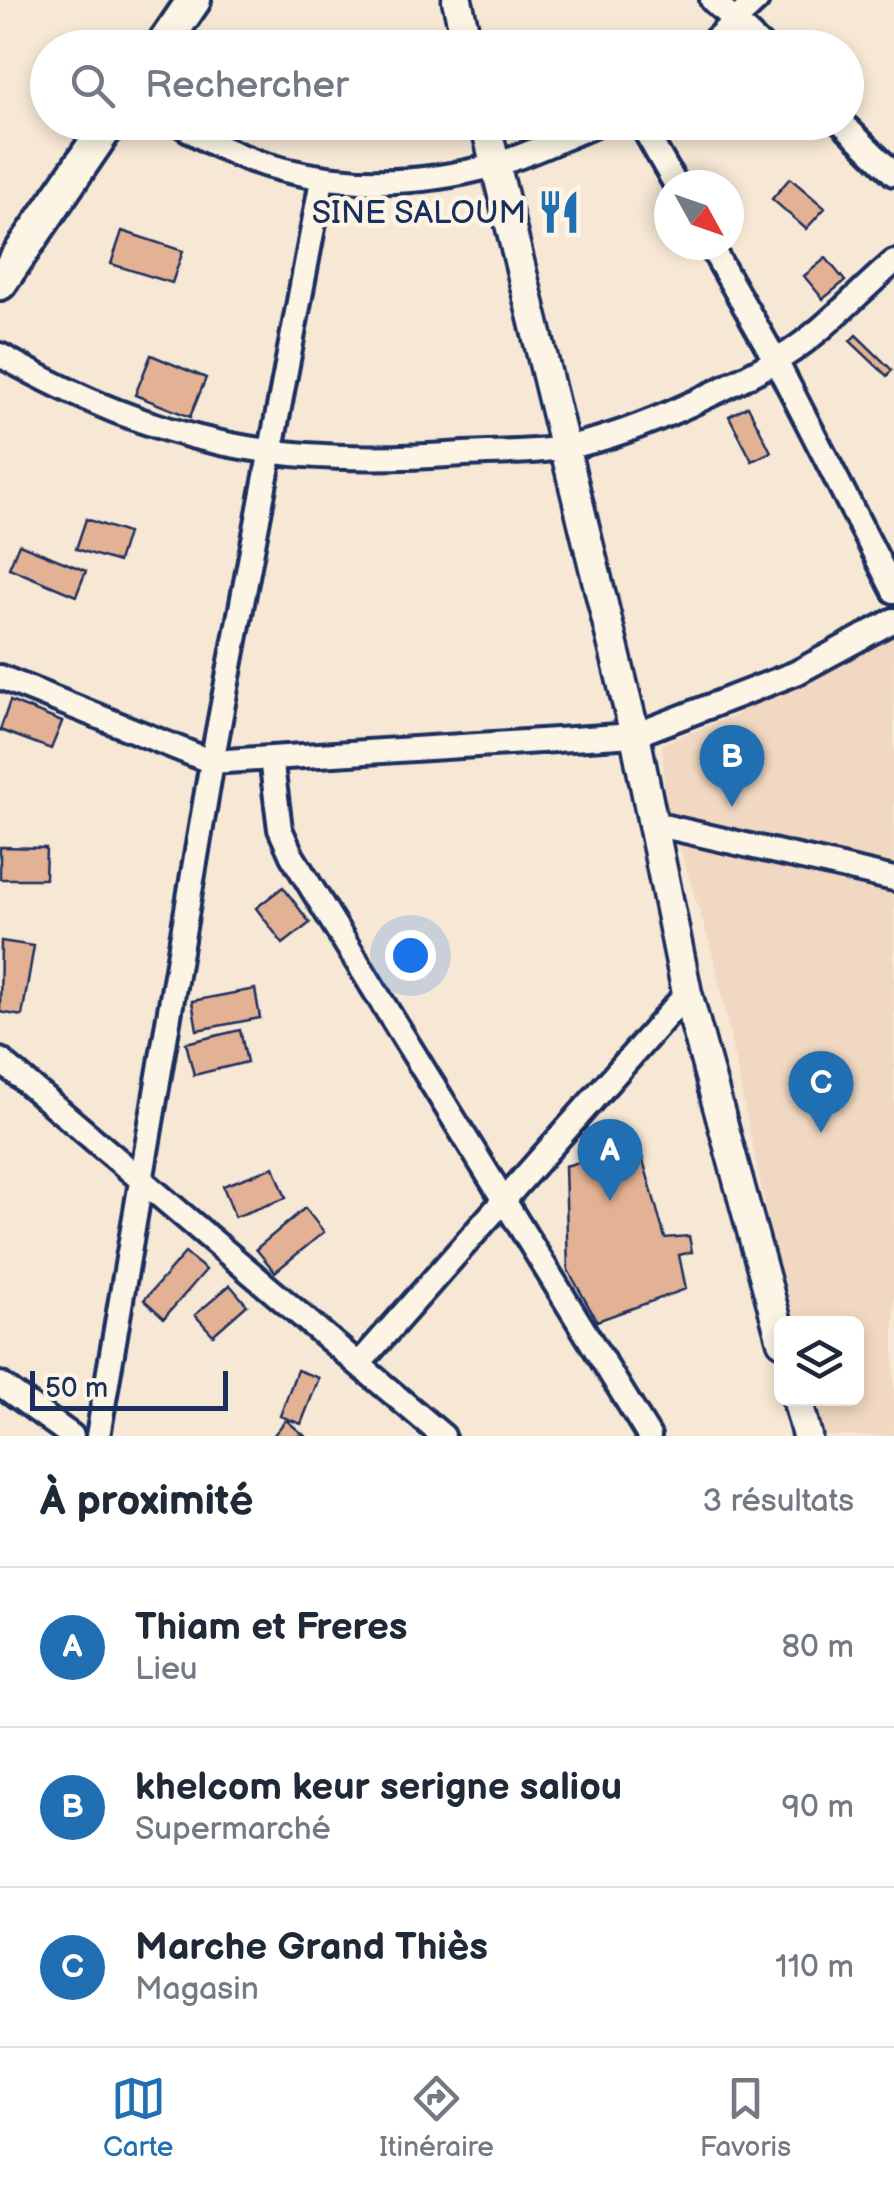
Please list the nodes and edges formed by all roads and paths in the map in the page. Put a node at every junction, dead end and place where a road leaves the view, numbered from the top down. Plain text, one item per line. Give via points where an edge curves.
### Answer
1 (194, 0) edge
2 (457, 0) edge
3 (712, 0) edge
4 (757, 0) edge
5 (736, 22) junction
6 (174, 30) edge
7 (464, 30) edge
8 (727, 30) edge
9 (744, 30) edge
10 (98, 140) edge
11 (208, 140) edge
12 (489, 140) edge
13 (557, 140) edge
14 (650, 140) edge
15 (859, 140) edge
16 (494, 165) junction
17 (667, 170) edge
18 (894, 174) edge
19 (322, 180) junction
20 (718, 260) edge
21 (894, 262) edge
22 (0, 282) edge
23 (0, 355) edge
24 (776, 362) junction
25 (564, 448) junction
26 (270, 455) junction
27 (894, 591) edge
28 (894, 620) edge
29 (0, 677) edge
30 (634, 735) junction
31 (271, 758) junction
32 (212, 762) junction
33 (650, 823) junction
34 (894, 879) edge
35 (687, 993) junction
36 (0, 1060) edge
37 (140, 1177) junction
38 (504, 1200) junction
39 (775, 1316) edge
40 (360, 1364) junction
41 (0, 1384) edge
42 (799, 1406) edge
43 (72, 1436) edge
44 (98, 1436) edge
45 (443, 1436) edge
46 (649, 1436) edge
47 (808, 1436) edge

1 - 6 main road
2 - 7 street
3 - 5 street
4 - 5 street
5 - 8 street
5 - 9 street
10 - 22 main road
11 - 19 street via 232,154
12 - 16 street
13 - 16 street
14 - 17 street
15 - 18 street
16 - 19 street
16 - 25 street
19 - 26 street
20 - 24 street
21 - 24 street
23 - 26 street via 134,420
24 - 25 street via 673,412
24 - 27 street
25 - 26 street via 425,457
25 - 30 street
26 - 32 street
28 - 30 street via 796,672
29 - 32 street
30 - 31 street
30 - 33 street
31 - 32 street
31 - 38 street via 280,829 292,856
32 - 37 street
33 - 34 street
33 - 35 street
35 - 38 street
35 - 39 street
36 - 37 street
37 - 40 street
37 - 44 street
38 - 40 street
38 - 46 street
40 - 45 street
41 - 43 street
42 - 47 street

